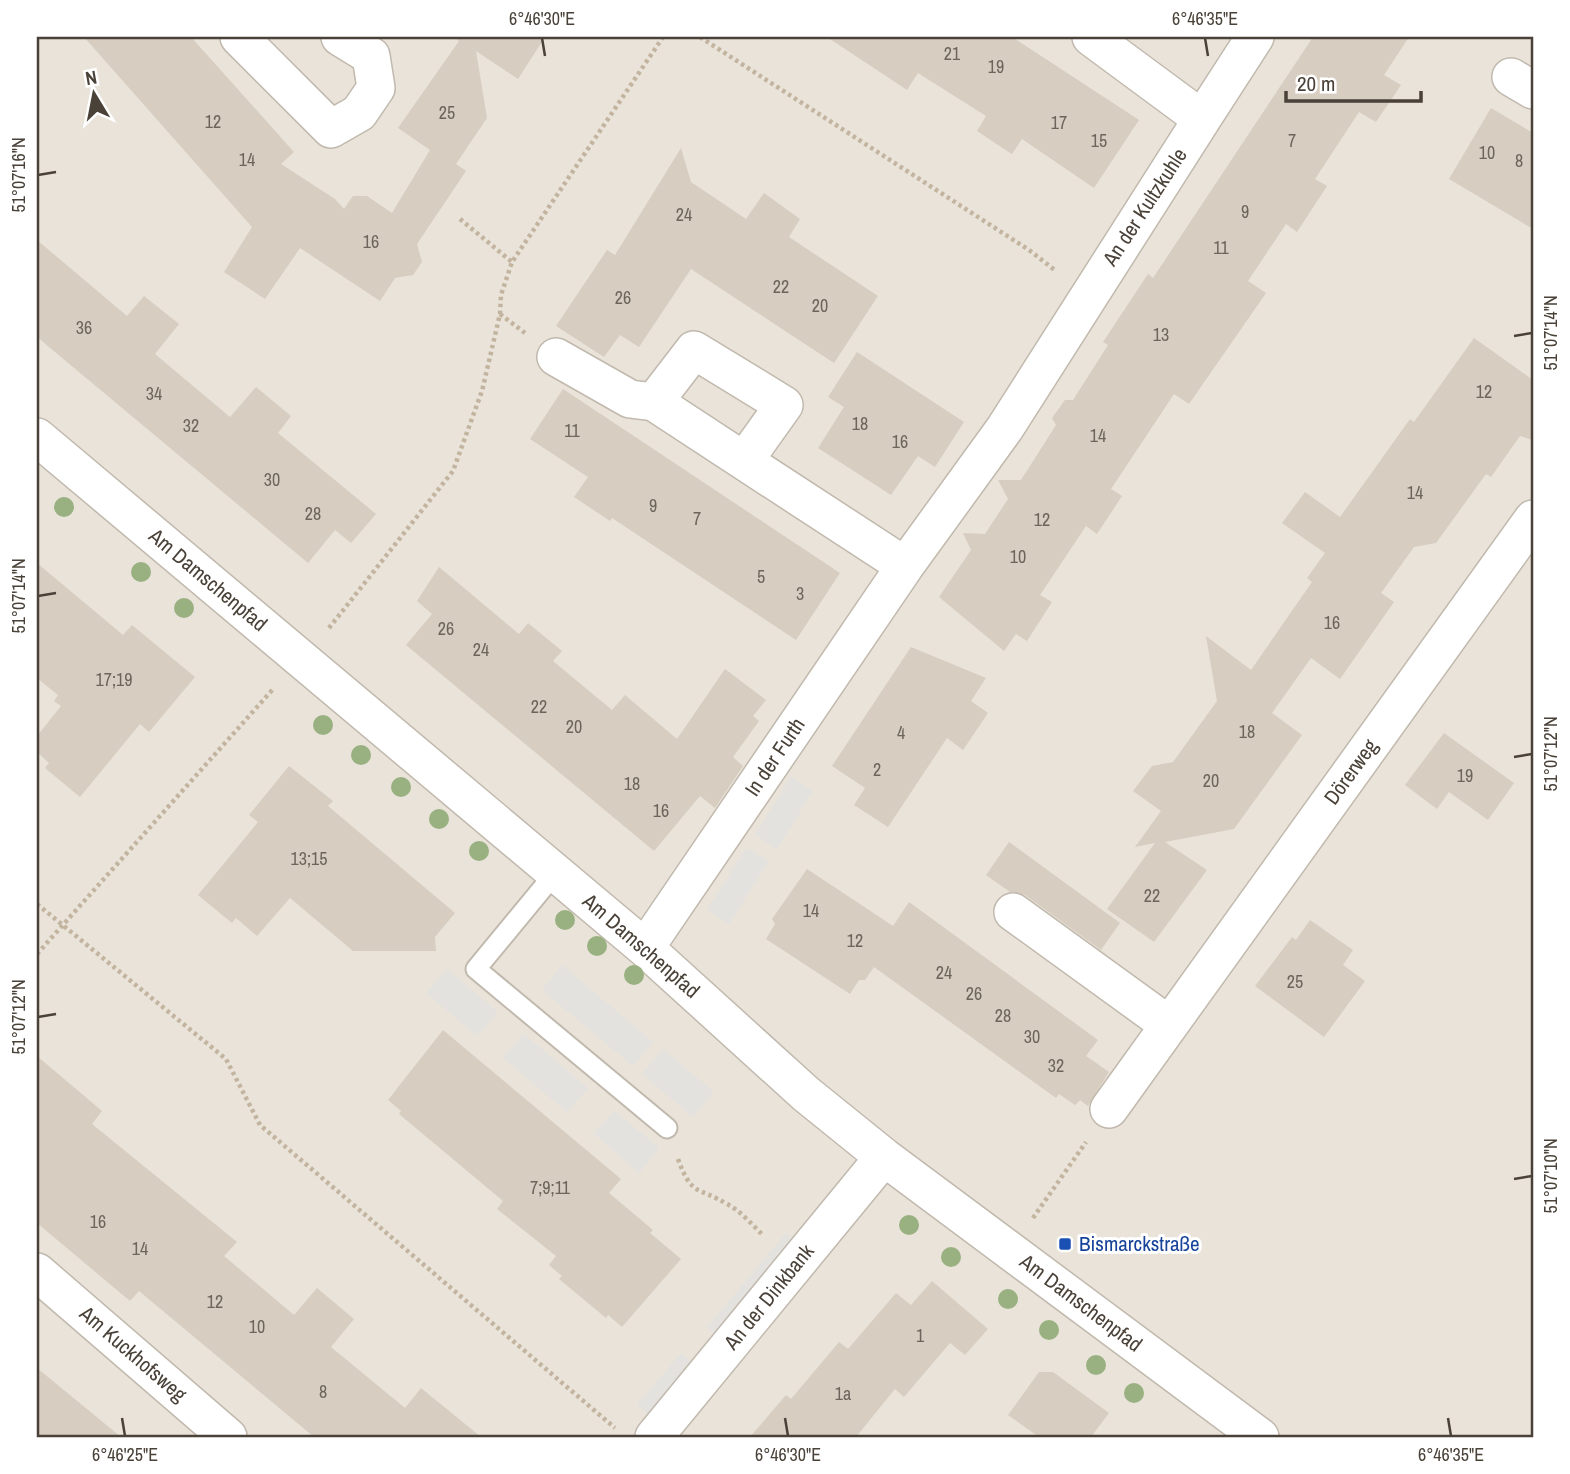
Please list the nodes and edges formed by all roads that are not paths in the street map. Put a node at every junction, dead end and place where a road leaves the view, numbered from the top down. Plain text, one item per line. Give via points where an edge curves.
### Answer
1 (239, 37) edge
2 (340, 37) edge
3 (1090, 37) edge
4 (1255, 37) edge
5 (1202, 119) junction
6 (1088, 295) joint
7 (556, 356) dead end
8 (654, 402) junction
9 (37, 437) edge
10 (744, 461) junction
11 (1533, 519) edge
12 (905, 566) junction
13 (555, 872) junction
14 (1013, 912) dead end
15 (645, 948) junction
16 (1169, 1025) junction
17 (1109, 1108) road end
18 (667, 1128) road end
19 (884, 1157) junction
20 (37, 1272) edge
21 (228, 1437) edge
22 (654, 1437) edge
23 (1260, 1437) edge

1 - 2 street via 331,129 359,113 376,88 370,56
3 - 5 street
4 - 5 street, An der Kultzkuhle
5 - 6 street, An der Kultzkuhle
6 - 12 street, In der Furth via 1005,428
7 - 8 street via 631,399
8 - 10 street
8 - 10 street via 695,350 784,405
9 - 13 street, Am Damschenpfad
10 - 12 street
11 - 16 street, Dörerweg
12 - 15 street, In der Furth
13 - 15 street, Am Damschenpfad
13 - 18 lane via 476,969
14 - 16 street
15 - 19 street, Am Damschenpfad via 806,1094
16 - 17 street, Dörerweg
19 - 22 street, An der Dinkbank
19 - 23 street, Am Damschenpfad
20 - 21 street, Am Kuckhofsweg

